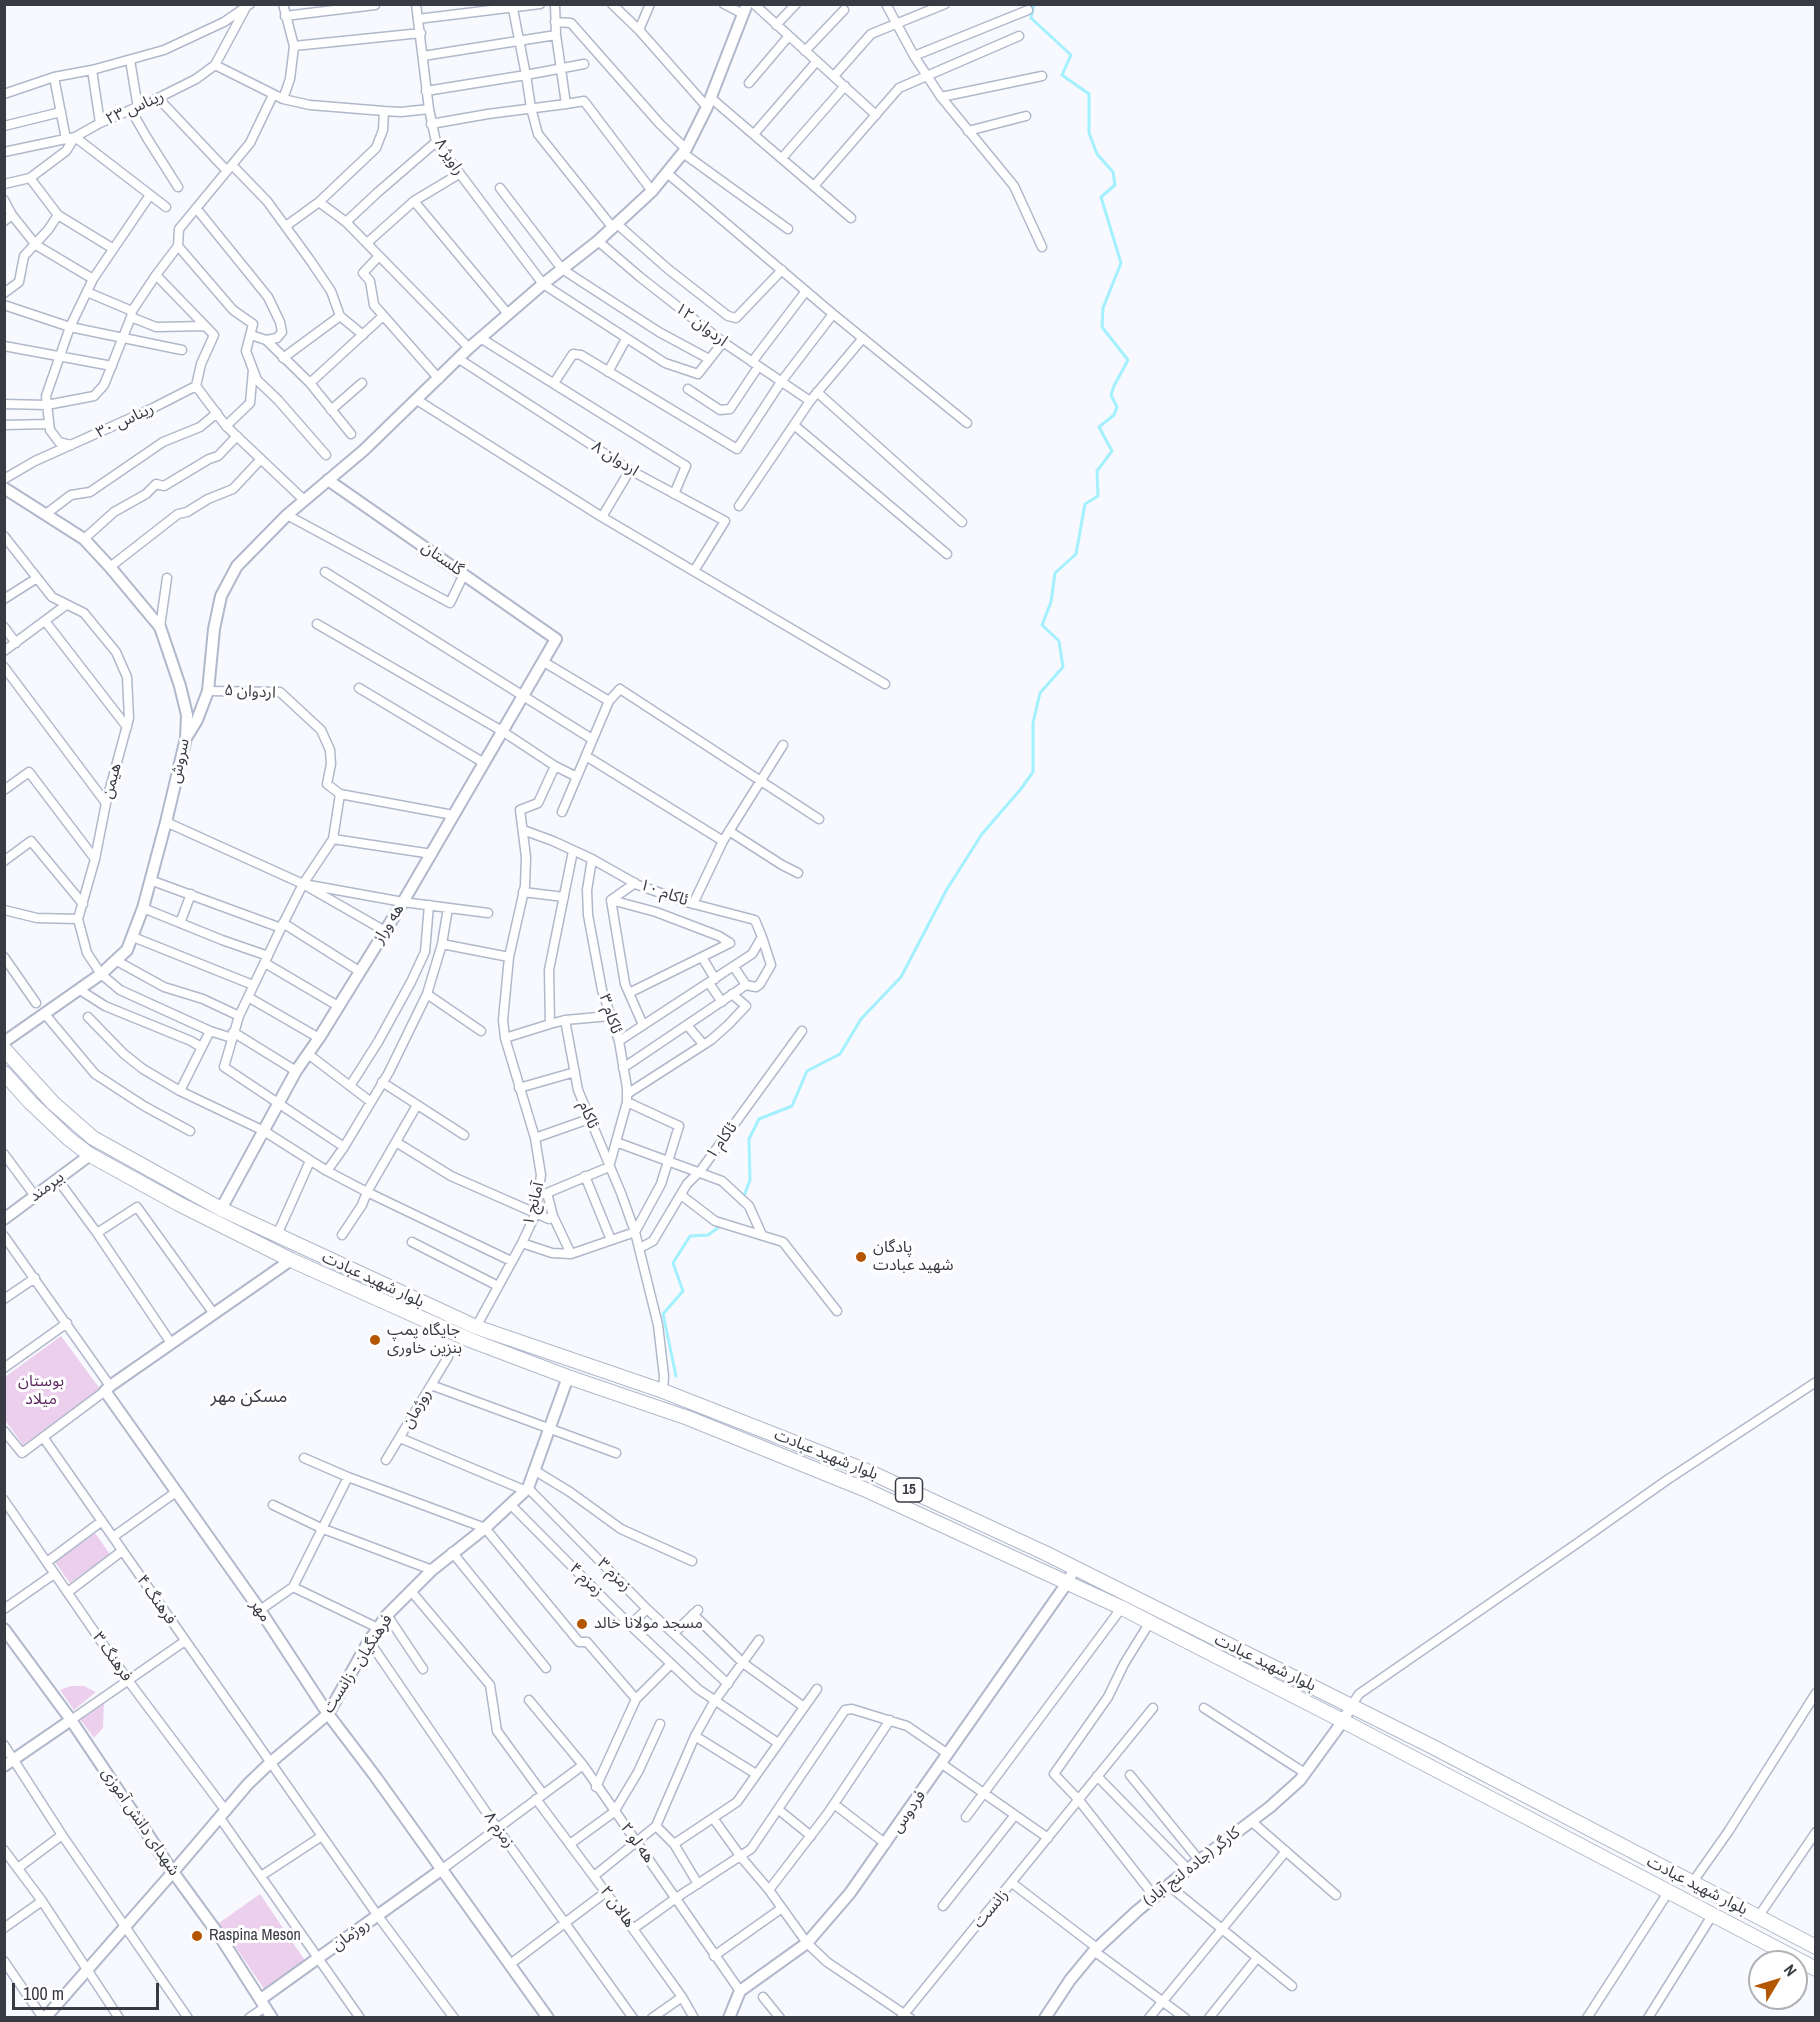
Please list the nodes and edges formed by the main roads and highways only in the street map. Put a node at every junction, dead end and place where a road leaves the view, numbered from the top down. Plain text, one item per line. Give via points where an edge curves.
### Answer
1 (4, 1049) edge
2 (4, 1073) edge
3 (872, 1473) junction
4 (864, 1489) junction
5 (1815, 1947) edge
6 (1815, 1969) edge

1 - 3 main road, بلوار شهید عبادت / 15 via 53,1103 93,1138 221,1209 476,1327 663,1391
2 - 4 main road, بلوار شهید عبادت / 15 via 61,1132 90,1155 291,1260 470,1340 688,1418
3 - 4 main road
3 - 5 main road, بلوار شهید عبادت / 15 via 1075,1568 1351,1706
4 - 6 main road, بلوار شهید عبادت / 15 via 1150,1622

